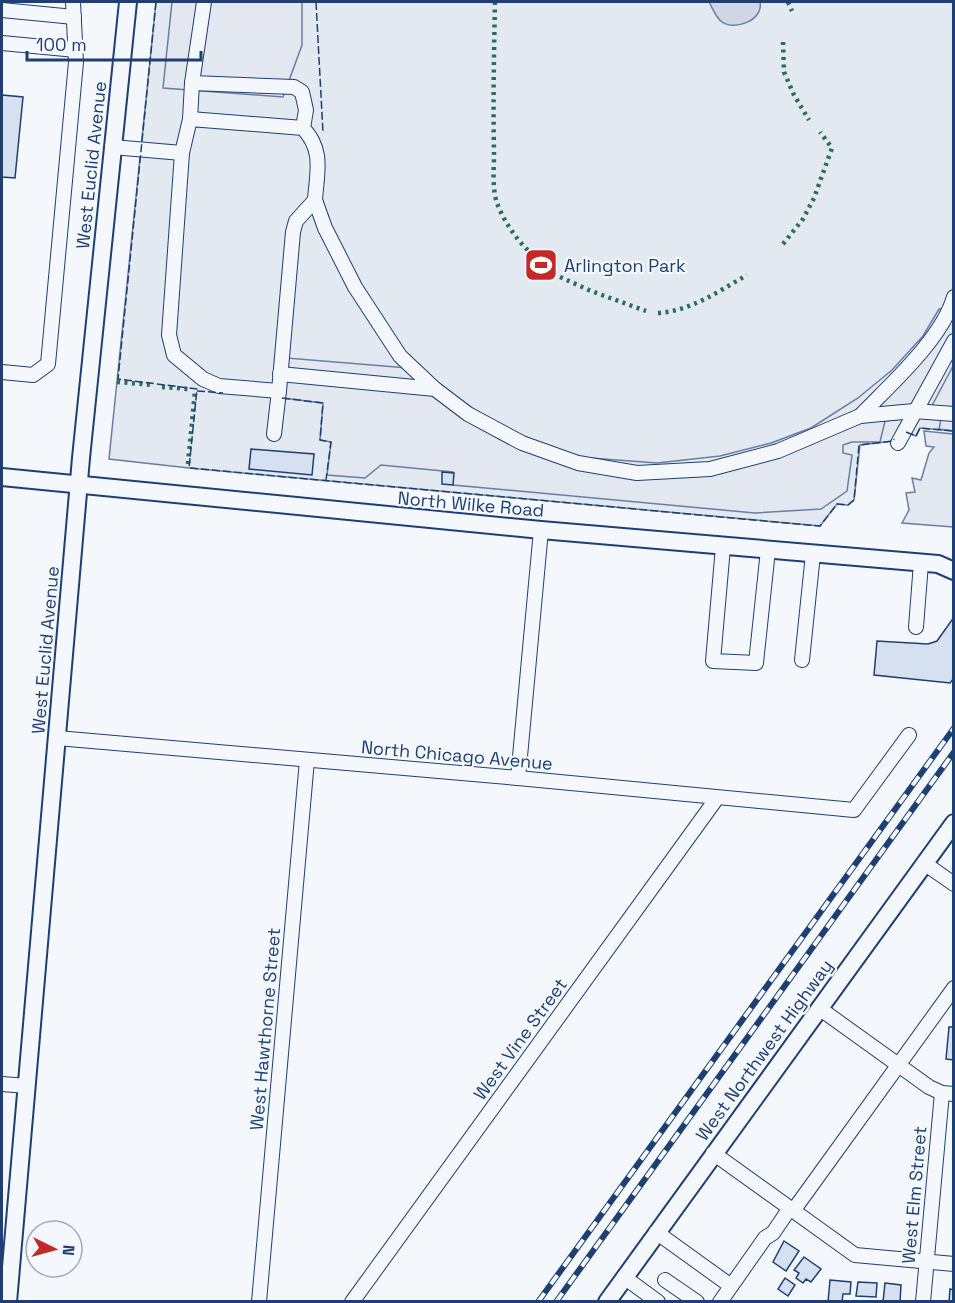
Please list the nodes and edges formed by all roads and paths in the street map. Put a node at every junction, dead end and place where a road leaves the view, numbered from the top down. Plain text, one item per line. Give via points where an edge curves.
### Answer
1 (73, 2) edge
2 (128, 2) edge
3 (204, 2) edge
4 (2, 10) edge
5 (74, 17) junction
6 (2, 42) edge
7 (76, 50) junction
8 (192, 83) junction
9 (190, 119) junction
10 (303, 128) junction
11 (112, 147) junction
12 (182, 153) junction
13 (315, 200) junction
14 (954, 297) edge
15 (954, 341) edge
16 (2, 372) edge
17 (280, 374) junction
18 (435, 389) junction
19 (279, 391) junction
20 (914, 411) junction
21 (954, 414) edge
22 (860, 416) junction
23 (274, 434) dead end
24 (898, 443) dead end
25 (2, 477) edge
26 (78, 485) junction
27 (541, 530) junction
28 (723, 547) junction
29 (768, 550) junction
30 (813, 554) junction
31 (921, 563) junction
32 (948, 565) edge
33 (916, 627) dead end
34 (802, 660) dead end
35 (909, 735) dead end
36 (57, 738) junction
37 (307, 760) junction
38 (518, 778) junction
39 (717, 798) junction
40 (954, 823) edge
41 (924, 863) junction
42 (954, 884) edge
43 (954, 988) edge
44 (819, 1008) junction
45 (899, 1065) junction
46 (2, 1084) edge
47 (27, 1086) junction
48 (948, 1093) edge
49 (713, 1153) junction
50 (792, 1210) junction
51 (656, 1232) junction
52 (926, 1262) junction
53 (954, 1264) edge
54 (624, 1277) junction
55 (665, 1280) dead end
56 (731, 1286) junction
57 (8, 1302) edge
58 (259, 1302) edge
59 (352, 1302) edge
60 (607, 1302) edge
61 (658, 1302) edge
62 (697, 1302) edge
63 (720, 1302) edge
64 (923, 1302) edge

1 - 5 street
2 - 11 main road, West Euclid Avenue
3 - 8 street
4 - 5 street
5 - 7 street
6 - 7 street
7 - 16 street via 48,364 33,375
8 - 9 street
8 - 10 street via 294,87 302,92 306,110
9 - 10 street
9 - 12 street
10 - 13 street via 318,154
11 - 12 street
11 - 26 main road, West Euclid Avenue
12 - 19 street via 169,335 174,355 203,379 219,386
13 - 17 street via 296,221 293,232
13 - 18 street via 356,287 400,356
14 - 22 street via 924,349
15 - 20 street
17 - 18 street
17 - 19 street
18 - 22 street via 468,414 522,443 578,463 637,473 710,469 778,450
19 - 23 street
20 - 21 street
20 - 22 street
20 - 24 street
25 - 26 main road, North Wilke Road
26 - 27 main road, North Wilke Road
26 - 36 main road, West Euclid Avenue
27 - 28 main road, North Wilke Road
27 - 38 street
28 - 29 main road, North Wilke Road
28 - 29 street via 713,661 756,663
29 - 30 main road, North Wilke Road
30 - 31 main road, North Wilke Road
30 - 34 street
31 - 32 main road, North Wilke Road
31 - 33 street
35 - 39 street, North Chicago Avenue via 854,810
36 - 37 street, North Chicago Avenue
36 - 47 main road, West Euclid Avenue
37 - 38 street, North Chicago Avenue
37 - 58 street, West Hawthorne Street
38 - 39 street, North Chicago Avenue
39 - 59 street, West Vine Street
40 - 41 main road, West Northwest Highway
41 - 42 street
41 - 44 main road, West Northwest Highway
43 - 45 street
44 - 45 street
44 - 49 main road, West Northwest Highway
45 - 48 street via 929,1087
45 - 50 street
46 - 47 street
47 - 57 main road, West Euclid Avenue
48 - 52 street, West Elm Street
49 - 50 street
49 - 51 main road, West Northwest Highway
50 - 52 street via 855,1255
50 - 56 street via 774,1233 765,1238
51 - 54 main road, West Northwest Highway
51 - 56 street
52 - 53 street
52 - 64 street, West Elm Street
54 - 60 main road, West Northwest Highway
54 - 61 street
55 - 62 street
56 - 63 street

